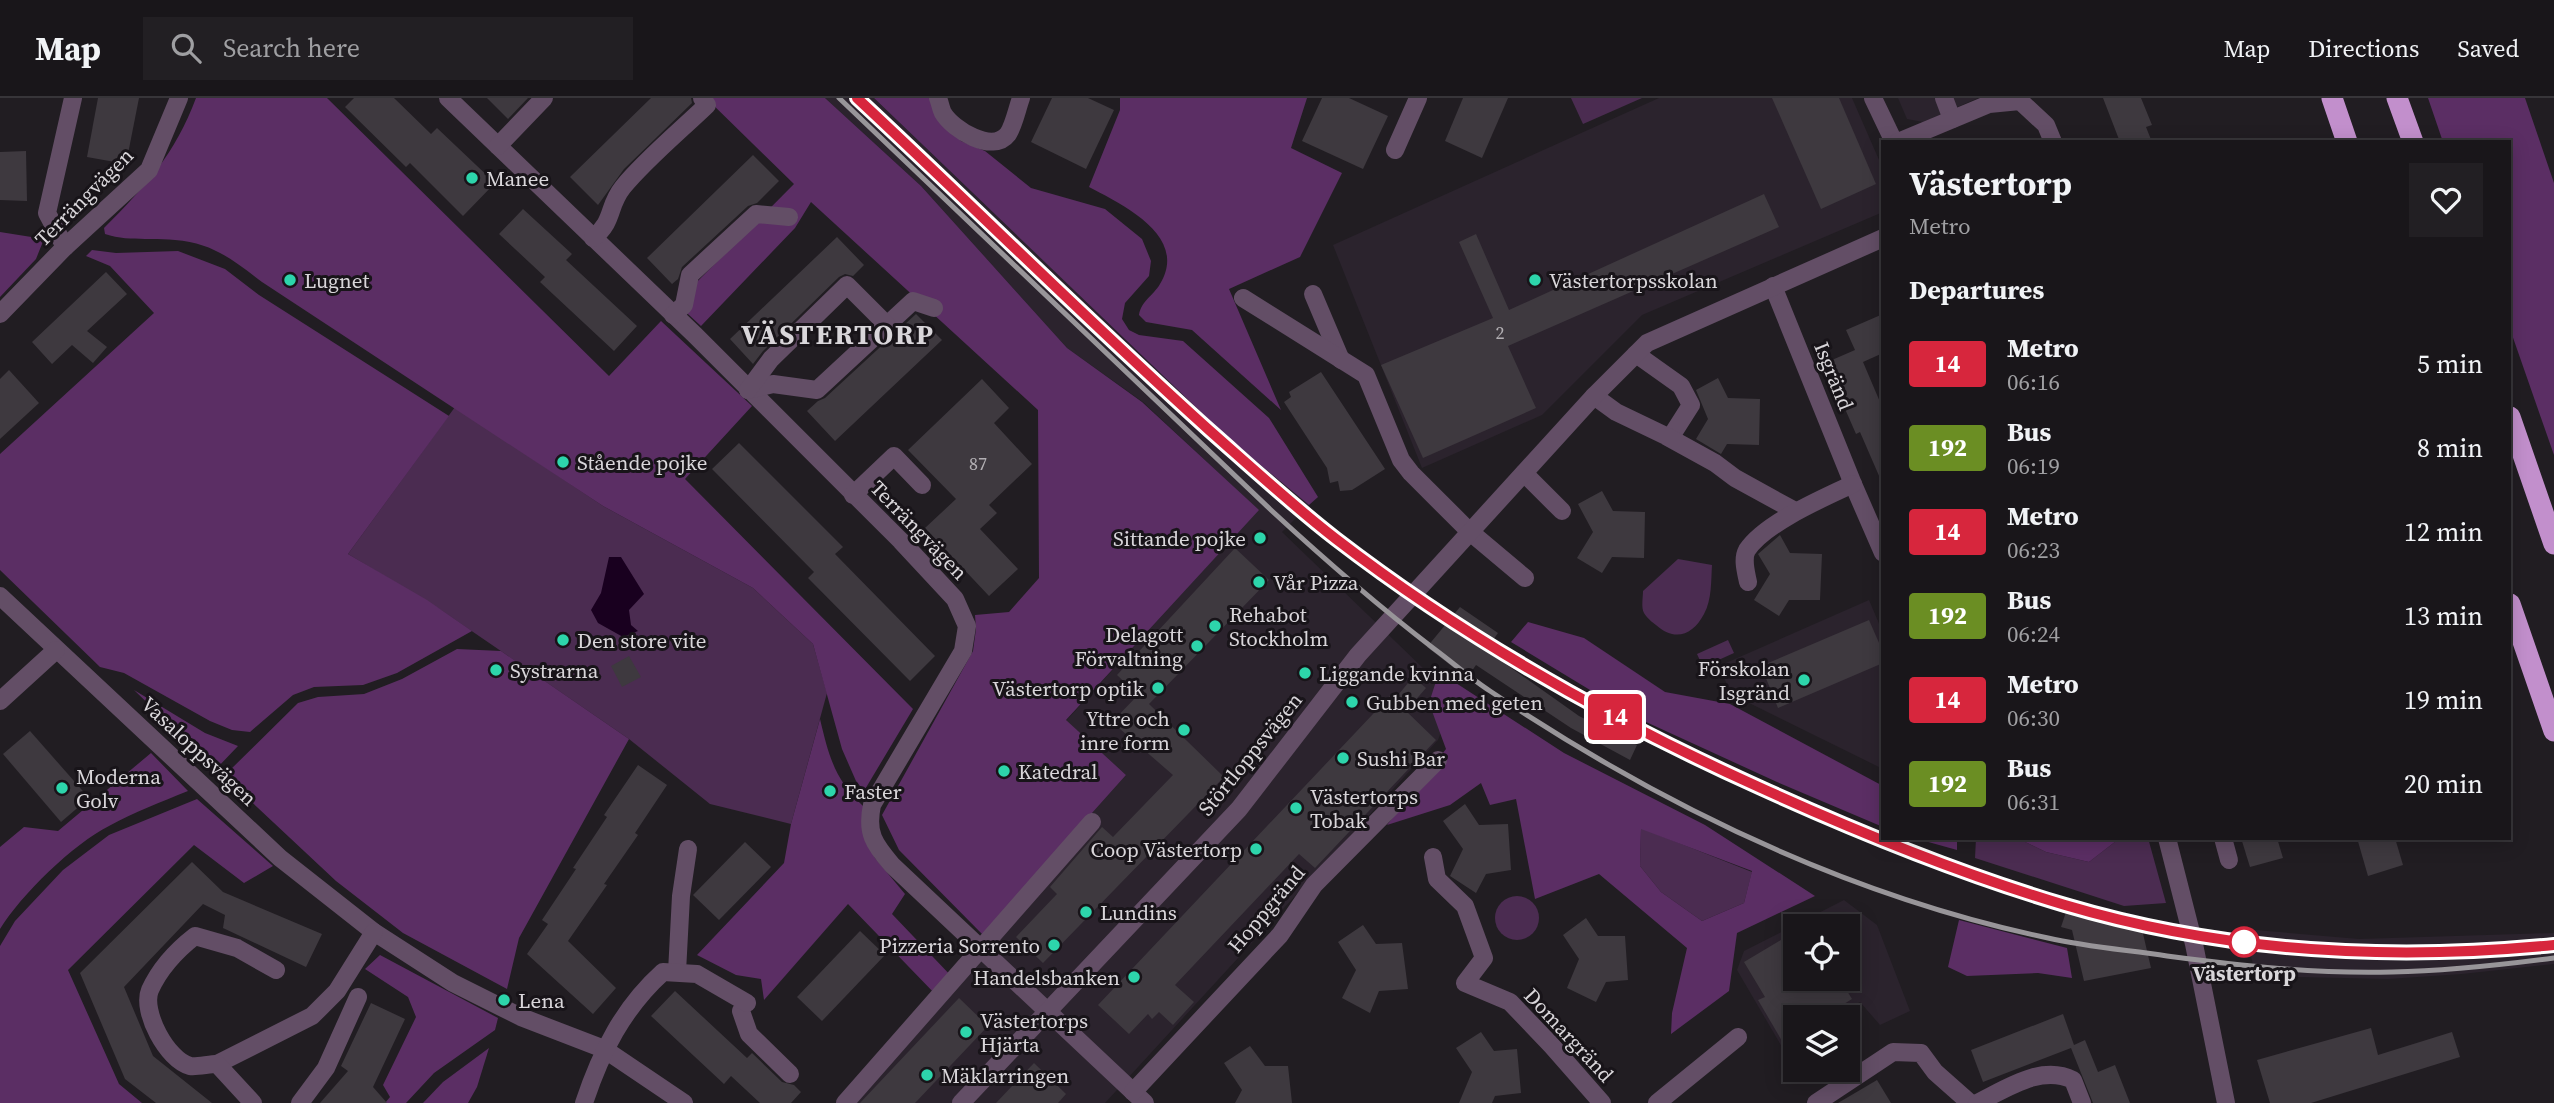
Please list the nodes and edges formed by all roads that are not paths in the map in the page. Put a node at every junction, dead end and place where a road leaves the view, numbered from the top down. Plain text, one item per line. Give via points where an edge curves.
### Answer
1 (73, 98) edge
2 (179, 98) edge
3 (448, 98) edge
4 (544, 98) edge
5 (702, 98) edge
6 (938, 98) edge
7 (1021, 98) edge
8 (1418, 98) edge
9 (1873, 98) edge
10 (1944, 98) edge
11 (2332, 98) edge
12 (2397, 98) edge
13 (1952, 119) junction
14 (1895, 140) edge
15 (1901, 140) edge
16 (2052, 140) edge
17 (2346, 140) edge
18 (2412, 140) edge
19 (498, 146) junction
20 (1395, 150) dead end
21 (789, 218) dead end
22 (593, 238) junction
23 (1881, 239) edge
24 (65, 247) junction
25 (1773, 286) junction
26 (1313, 295) dead end
27 (1244, 298) dead end
28 (934, 308) dead end
29 (0, 314) edge
30 (673, 315) junction
31 (887, 325) junction
32 (1636, 354) junction
33 (1340, 360) junction
34 (748, 390) junction
35 (1594, 396) junction
36 (2511, 421) edge
37 (1670, 438) junction
38 (1524, 473) junction
39 (1853, 484) junction
40 (922, 485) dead end
41 (853, 495) junction
42 (1562, 511) dead end
43 (1795, 511) junction
44 (1469, 531) junction
45 (2554, 544) edge
46 (1881, 548) edge
47 (1525, 578) dead end
48 (1748, 582) dead end
49 (0, 596) edge
50 (2511, 607) edge
51 (56, 650) junction
52 (0, 701) edge
53 (2554, 731) edge
54 (1438, 760) dead end
55 (1092, 822) dead end
56 (2167, 840) edge
57 (2224, 840) edge
58 (688, 849) dead end
59 (1433, 857) dead end
60 (2229, 860) dead end
61 (374, 932) junction
62 (981, 949) junction
63 (276, 970) dead end
64 (677, 972) junction
65 (358, 997) dead end
66 (1046, 1011) junction
67 (1738, 1037) dead end
68 (604, 1049) junction
69 (217, 1064) junction
70 (790, 1074) dead end
71 (1139, 1097) edge
72 (253, 1103) edge
73 (300, 1103) edge
74 (584, 1103) edge
75 (684, 1103) edge
76 (845, 1103) edge
77 (961, 1103) edge
78 (1602, 1103) edge
79 (1657, 1103) edge
80 (1816, 1103) edge
81 (1970, 1103) edge
82 (1977, 1103) edge
83 (2082, 1103) edge
84 (2226, 1103) edge

1 - 24 street via 47,213
2 - 24 street, Terrängvägen via 149,170
3 - 19 street, Terrängvägen
4 - 19 street
5 - 22 street via 707,105 623,187 612,204 609,221
6 - 7 street via 944,115 982,142 998,142 1008,134
8 - 20 street
9 - 14 street
10 - 13 street
11 - 17 highway
12 - 18 highway
13 - 15 street
13 - 16 street via 1989,104 2020,102 2046,125
19 - 22 street, Terrängvägen
21 - 30 street via 756,214 690,275 684,305
22 - 30 street, Terrängvägen
23 - 25 street, Störtloppsvägen
24 - 29 street, Terrängvägen
25 - 32 street, Störtloppsvägen via 1647,343
25 - 39 street, Isgränd
26 - 33 street
27 - 33 street
28 - 31 street via 913,301
30 - 34 street, Terrängvägen
31 - 34 street via 817,390 773,384
31 - 34 street via 847,285 771,359
32 - 35 street, Störtloppsvägen
32 - 37 street via 1681,386 1691,405
33 - 44 street via 1366,375 1401,460
34 - 41 street, Terrängvägen
35 - 37 street
35 - 38 street, Störtloppsvägen
36 - 45 highway
37 - 43 street
38 - 42 street
38 - 44 street, Störtloppsvägen
39 - 43 street
39 - 46 street, Isgränd
40 - 41 street via 894,456
41 - 62 street, Terrängvägen via 955,599 967,626 963,651 872,805 868,823 878,849 892,865
43 - 48 street via 1746,552
44 - 47 street
44 - 66 street, Störtloppsvägen via 1358,654 1239,809
49 - 51 street, Vasaloppsvägen
50 - 53 highway
51 - 52 street
51 - 61 street, Vasaloppsvägen via 280,858
54 - 71 street, Hoppgränd via 1314,885 1280,935
55 - 62 street
56 - 84 street via 2194,944
57 - 60 street
58 - 64 street
59 - 78 street, Domargränd via 1437,878 1465,906 1484,958 1465,984 1510,1002
61 - 68 street, Vasaloppsvägen via 453,983 521,1017
61 - 69 street via 337,990 312,1016
62 - 66 street, Terrängvägen
62 - 76 street
63 - 69 street via 237,948 195,936 169,960 149,991 150,1017 171,1053 190,1066
64 - 68 street via 663,972 640,993
64 - 70 street via 697,974 744,1007 749,1034
65 - 73 street via 326,1068
66 - 71 street, Terrängvägen
66 - 77 street, Störtloppsvägen
67 - 79 street
68 - 74 street
68 - 75 street, Vasaloppsvägen
69 - 72 street
80 - 81 street via 1894,1052 1921,1053
82 - 83 street via 2037,1076 2061,1074 2073,1080

